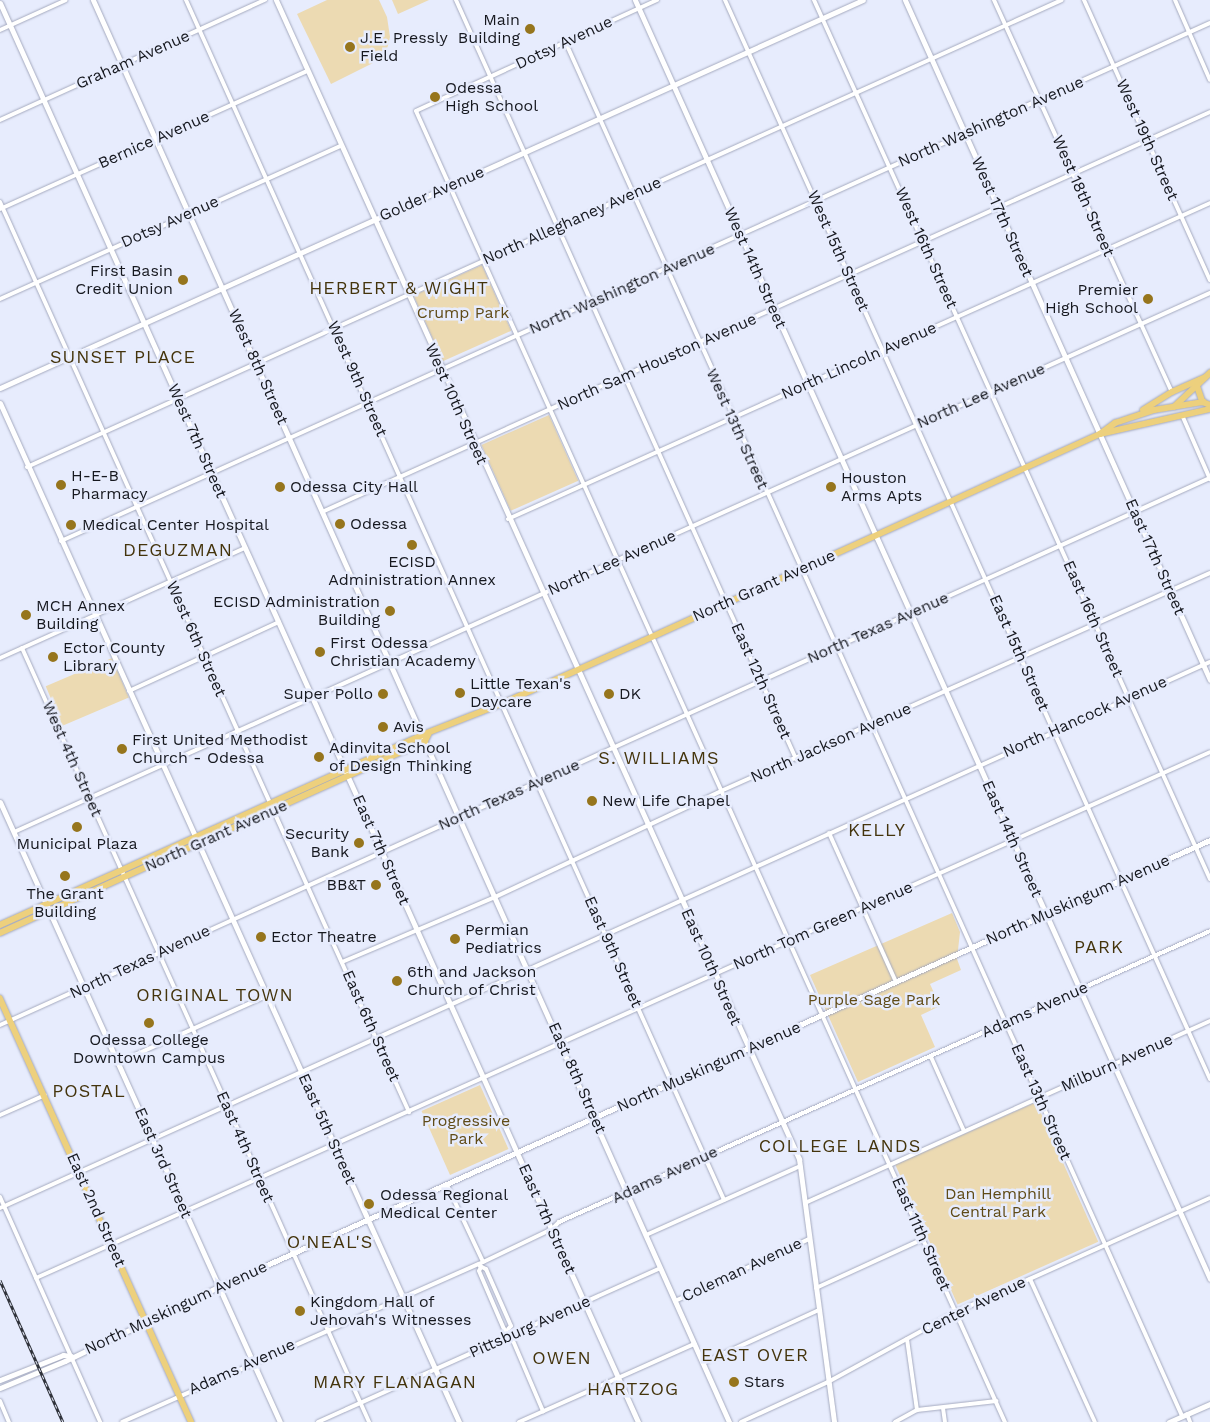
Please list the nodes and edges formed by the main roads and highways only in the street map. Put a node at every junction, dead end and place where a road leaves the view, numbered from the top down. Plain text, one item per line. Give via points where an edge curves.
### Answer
1 (1207, 375) edge
2 (1197, 384) junction
3 (1203, 402) junction
4 (1210, 405) edge
5 (1174, 407) junction
6 (1210, 409) edge
7 (1138, 414) junction
8 (1161, 418) junction
9 (1100, 434) junction
10 (348, 773) junction
11 (0, 925) edge
12 (0, 933) edge
13 (0, 998) edge
14 (191, 1422) edge

1 - 2 main road
1 - 7 main road
2 - 3 main road
2 - 5 main road
3 - 4 main road
3 - 5 main road
5 - 7 main road
5 - 8 main road
6 - 8 main road, North Grant Avenue
7 - 9 main road, North Grant Avenue
8 - 9 main road, North Grant Avenue
9 - 10 main road, North Grant Avenue
10 - 11 main road, North Grant Avenue via 271,802
10 - 12 main road, North Grant Avenue via 274,810
13 - 14 main road, East 2nd Street

